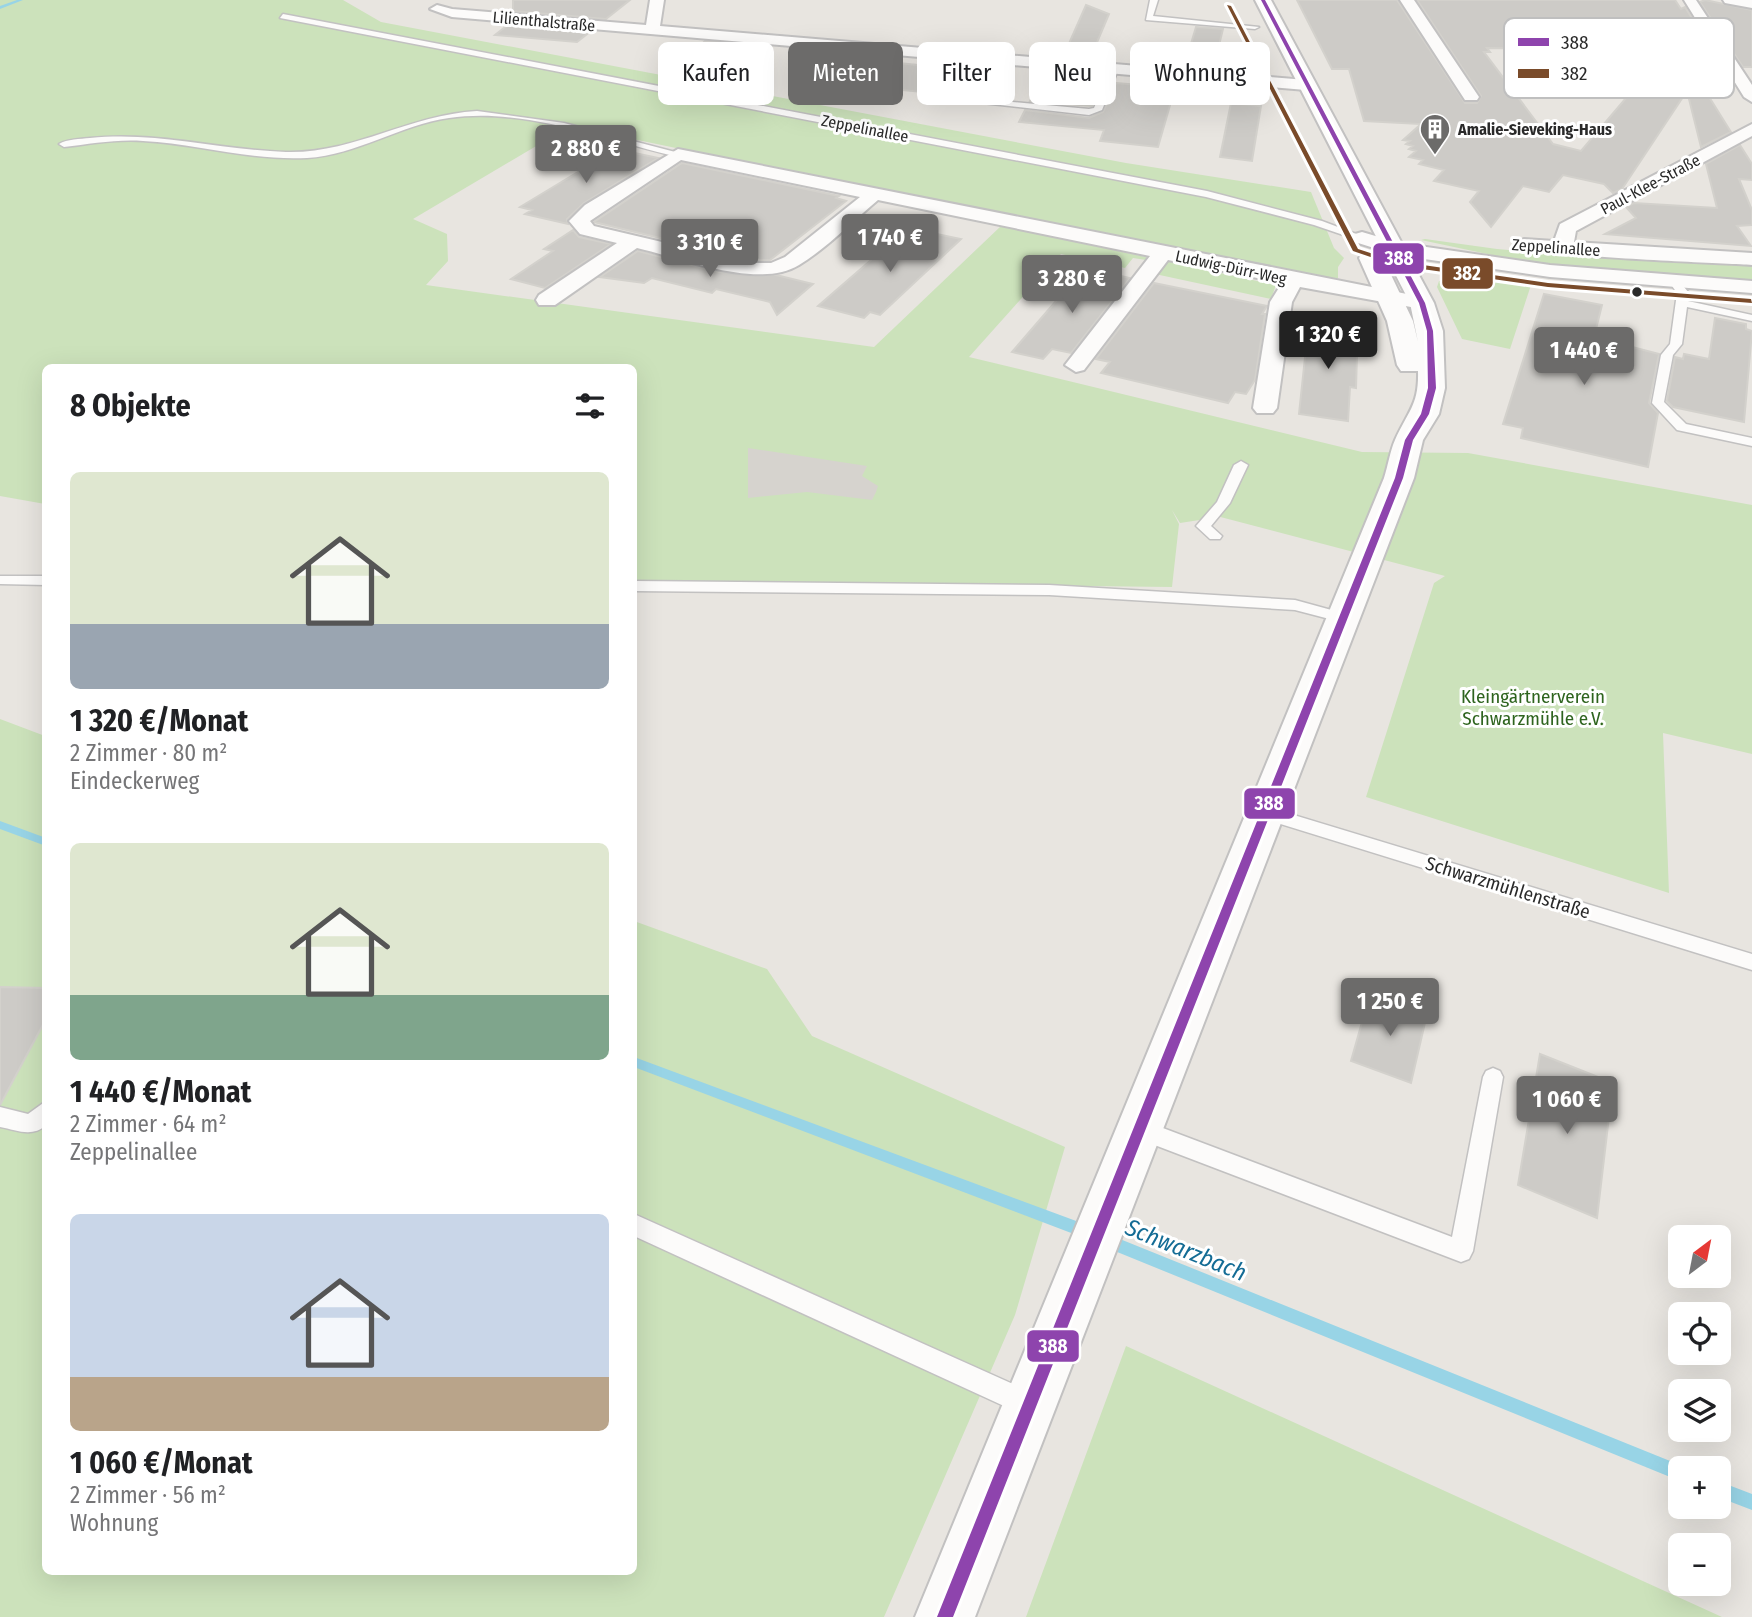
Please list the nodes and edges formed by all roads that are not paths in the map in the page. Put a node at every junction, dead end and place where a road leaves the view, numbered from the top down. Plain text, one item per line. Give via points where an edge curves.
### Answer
1 (657, 0) edge
2 (1154, 0) edge
3 (1241, 0) edge
4 (1263, 0) edge
5 (1407, 0) edge
6 (1731, 0) edge
7 (1690, 2) dead end
8 (1752, 3) edge
9 (437, 9) dead end
10 (283, 16) dead end
11 (1700, 18) edge
12 (1255, 27) junction
13 (652, 30) junction
14 (1029, 63) edge
15 (1734, 69) edge
16 (1116, 70) edge
17 (1295, 85) junction
18 (1471, 97) dead end
19 (1752, 97) edge
20 (1010, 105) edge
21 (1100, 105) edge
22 (1752, 129) edge
23 (64, 144) dead end
24 (678, 154) junction
25 (876, 193) junction
26 (1422, 232) dead end
27 (1362, 238) junction
28 (634, 241) junction
29 (1392, 242) junction
30 (1499, 242) dead end
31 (1562, 249) junction
32 (1163, 252) junction
33 (1752, 259) edge
34 (1294, 279) junction
35 (1675, 282) junction
36 (1752, 287) edge
37 (1391, 299) junction
38 (547, 300) dead end
39 (1422, 303) junction
40 (1682, 303) junction
41 (1752, 318) edge
42 (1076, 365) dead end
43 (1265, 408) dead end
44 (1409, 440) junction
45 (1752, 442) edge
46 (1241, 465) dead end
47 (1214, 536) dead end
48 (0, 580) edge
49 (42, 581) edge
50 (637, 586) edge
51 (1341, 617) junction
52 (1264, 812) junction
53 (1752, 962) edge
54 (1493, 1077) dead end
55 (42, 1114) edge
56 (0, 1117) edge
57 (1138, 1128) junction
58 (637, 1226) edge
59 (1030, 1405) junction
60 (945, 1617) edge

1 - 13 street
2 - 12 lane via 1149,18
3 - 12 street
4 - 17 street
5 - 18 street
6 - 8 street
7 - 11 street
9 - 13 street, Lilienthalstraße
10 - 27 lane, Zeppelinallee via 1207,194
12 - 17 street
13 - 14 street, Lilienthalstraße
15 - 19 street
16 - 17 street, Lilienthalstraße
17 - 27 street
17 - 29 street
20 - 21 lane via 1089,113
22 - 31 street, Paul-Klee-Straße via 1567,228
23 - 24 lane via 143,138 309,155 440,117 481,113
24 - 25 street, Ludwig-Dürr-Weg
24 - 28 street via 579,221 587,230
25 - 28 street via 792,261 774,269 751,269
25 - 32 street, Ludwig-Dürr-Weg
26 - 29 street, Zeppelinallee
27 - 29 street, Zeppelinallee
27 - 37 street
28 - 38 street
29 - 35 street, Zeppelinallee via 1550,271
29 - 39 street
30 - 31 street, Zeppelinallee
31 - 33 street, Zeppelinallee
32 - 34 street, Ludwig-Dürr-Weg
32 - 42 street
34 - 37 street, Ludwig-Dürr-Weg
34 - 43 street via 1281,302
35 - 36 street, Zeppelinallee
35 - 40 lane via 1683,293
37 - 39 street, Ludwig-Dürr-Weg
37 - 44 street via 1410,363
39 - 44 street via 1433,342 1432,388 1425,414
40 - 41 lane
40 - 45 lane via 1676,344 1667,355 1658,403 1682,427
44 - 51 street via 1399,478
46 - 47 lane via 1223,503 1203,526
48 - 49 lane
50 - 51 lane via 1049,590 1295,605
51 - 52 street
52 - 53 lane, Schwarzmühlenstraße
52 - 57 street
54 - 57 lane via 1461,1251
55 - 56 lane via 32,1124
57 - 59 street
58 - 59 lane
59 - 60 street

